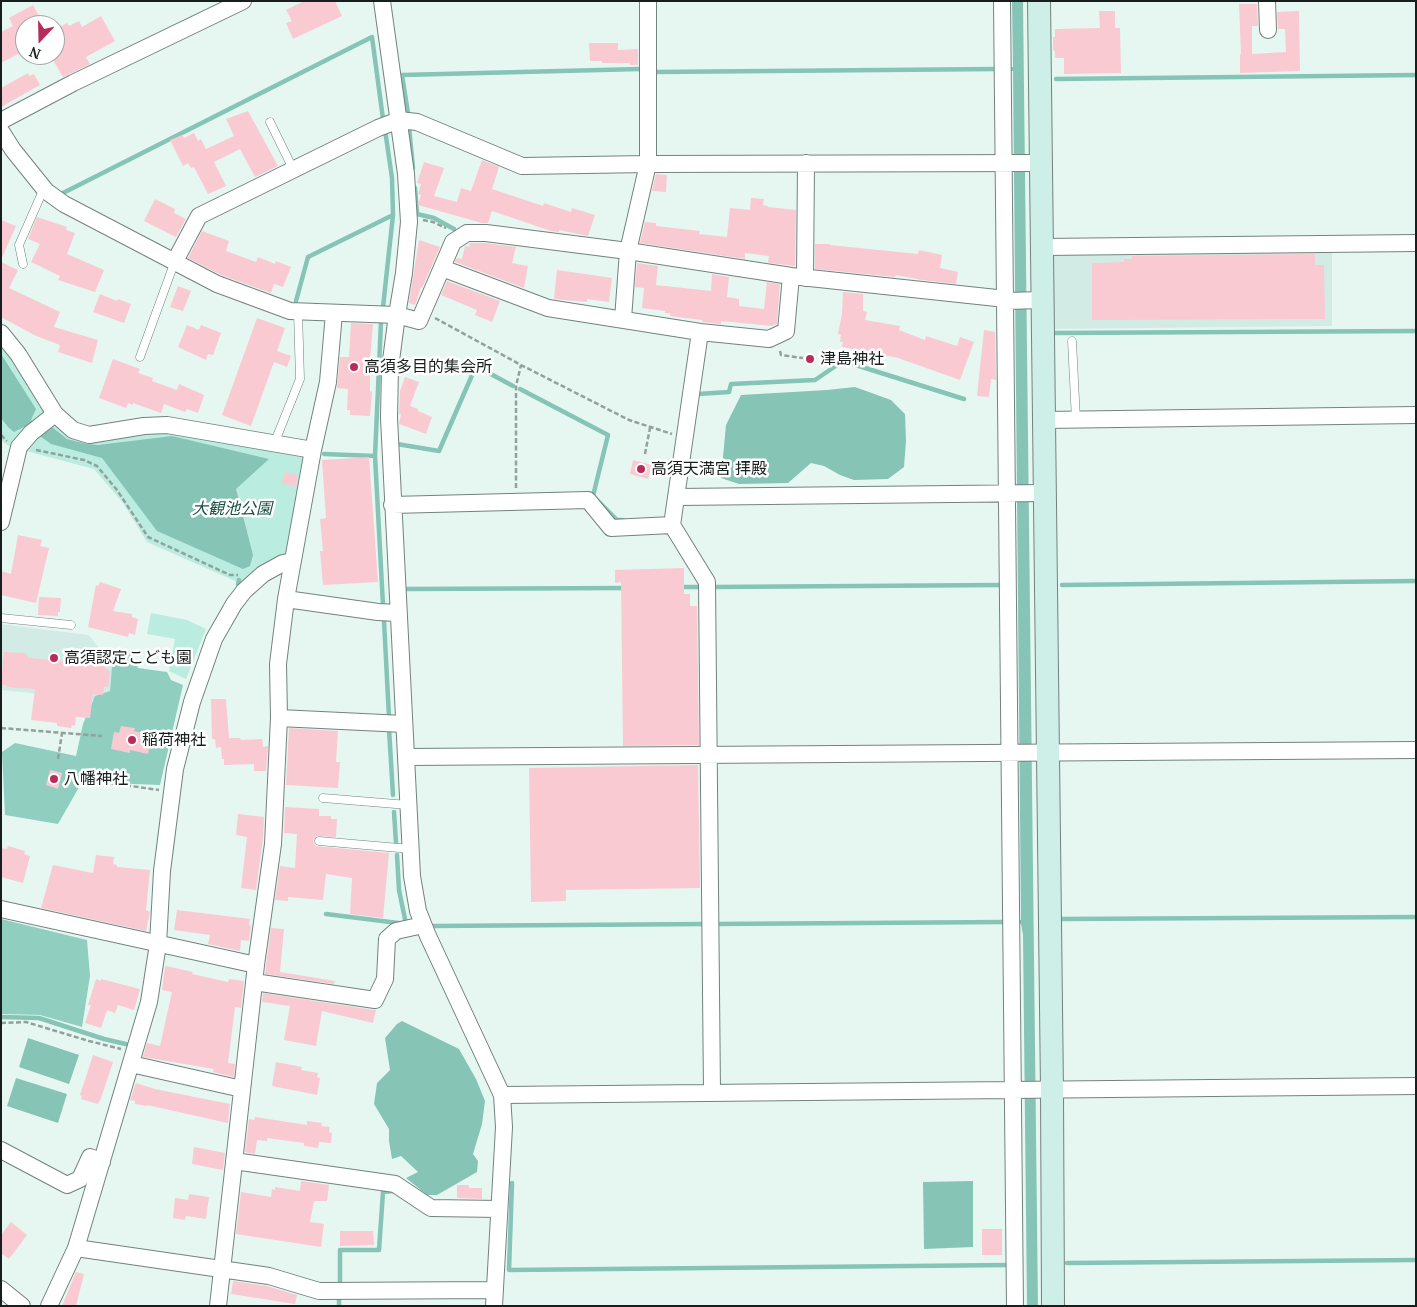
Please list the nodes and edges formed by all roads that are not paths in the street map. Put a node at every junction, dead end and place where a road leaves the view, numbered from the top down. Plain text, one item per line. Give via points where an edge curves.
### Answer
1 (243, 1) edge
2 (382, 1) edge
3 (648, 1) edge
4 (1002, 1) edge
5 (1040, 1) edge
6 (1268, 1) edge
7 (1268, 30) dead end
8 (399, 120) junction
9 (1, 121) edge
10 (270, 122) dead end
11 (1, 131) edge
12 (806, 163) junction
13 (1007, 163) junction
14 (1037, 163) junction
15 (648, 164) junction
16 (293, 169) junction
17 (46, 191) junction
18 (1416, 243) edge
19 (1042, 247) junction
20 (628, 251) junction
21 (175, 261) junction
22 (22, 264) dead end
23 (442, 268) junction
24 (798, 277) junction
25 (1008, 300) junction
26 (1036, 300) junction
27 (298, 312) junction
28 (334, 313) junction
29 (396, 315) junction
30 (623, 319) junction
31 (700, 332) junction
32 (1, 333) edge
33 (1072, 341) dead end
34 (140, 357) dead end
35 (55, 414) junction
36 (1416, 415) edge
37 (1044, 420) junction
38 (1076, 420) junction
39 (274, 444) junction
40 (313, 450) junction
41 (1010, 494) junction
42 (1039, 494) junction
43 (677, 497) junction
44 (392, 504) junction
45 (1, 522) edge
46 (672, 525) junction
47 (293, 561) junction
48 (286, 599) junction
49 (398, 612) junction
50 (1, 618) edge
51 (71, 625) dead end
52 (279, 718) junction
53 (404, 724) junction
54 (1416, 750) edge
55 (1027, 752) junction
56 (708, 754) junction
57 (406, 757) junction
58 (323, 798) dead end
59 (408, 805) junction
60 (319, 841) dead end
61 (410, 849) junction
62 (1, 909) edge
63 (424, 924) junction
64 (158, 944) junction
65 (256, 965) junction
66 (254, 982) junction
67 (133, 1058) junction
68 (1416, 1086) edge
69 (242, 1089) junction
70 (1045, 1090) junction
71 (1018, 1091) junction
72 (712, 1092) junction
73 (502, 1095) junction
74 (1, 1150) edge
75 (234, 1161) junction
76 (102, 1162) junction
77 (499, 1209) junction
78 (76, 1248) junction
79 (222, 1268) junction
80 (1, 1289) edge
81 (494, 1298) edge
82 (22, 1306) edge
83 (49, 1306) edge
84 (218, 1306) edge
85 (1015, 1306) edge
86 (1053, 1306) edge

1 - 9 street
2 - 8 street
3 - 15 street
4 - 13 street
5 - 14 street
6 - 7 street
8 - 15 street via 417,122 522,166
8 - 16 street
8 - 29 street via 408,218 404,273
10 - 16 lane
11 - 17 street
12 - 13 street
12 - 15 street
12 - 24 street
13 - 14 street
13 - 25 street
14 - 19 street
15 - 20 street
16 - 21 street via 199,216
17 - 21 street via 64,204
17 - 22 lane via 41,195 19,244
18 - 19 street
19 - 26 street
20 - 23 street via 486,233 467,234 453,242
20 - 24 street
20 - 30 street
21 - 27 street via 217,284
21 - 34 lane
23 - 29 street via 419,321
23 - 30 street via 548,308
24 - 25 street
24 - 31 street via 786,331 769,340
25 - 26 street
25 - 41 street
26 - 37 street
27 - 28 street
27 - 39 lane via 300,379
28 - 29 street
28 - 40 street via 328,382
29 - 44 street via 390,368
30 - 31 street
31 - 43 street
32 - 35 street
33 - 38 lane
35 - 39 street via 73,430 89,435 167,425
35 - 45 street via 19,447
36 - 38 street
37 - 38 street
37 - 42 street
39 - 40 street
40 - 47 street
41 - 42 street
41 - 43 street
41 - 55 street
42 - 55 street
43 - 46 street
44 - 46 street via 588,500 611,528
44 - 49 street
46 - 56 street via 707,582
47 - 48 street
47 - 64 street via 283,563 256,580 234,604 214,640 192,702 175,769 162,871
48 - 49 street
48 - 52 street via 278,664
49 - 53 street
50 - 51 lane
52 - 53 street
52 - 65 street via 273,844
53 - 57 street
54 - 55 street
55 - 56 street
55 - 70 street
55 - 71 street
56 - 57 street
56 - 72 street
57 - 59 street
58 - 59 lane
59 - 61 street
60 - 61 lane
61 - 63 street via 418,911
62 - 64 street
63 - 66 street via 396,930 386,939 385,979 375,1000
63 - 73 street
64 - 65 street
64 - 67 street via 149,1002
65 - 66 street
66 - 69 street
67 - 69 street
67 - 76 street
68 - 70 street
69 - 75 street
70 - 71 street
70 - 86 street
71 - 72 street
71 - 85 street
72 - 73 street
73 - 77 street via 504,1127
74 - 76 street via 68,1185 80,1179 90,1157
75 - 77 street via 394,1184 432,1208
75 - 79 street
76 - 78 street
77 - 81 street
78 - 79 street
78 - 83 street
79 - 81 street via 269,1276 319,1291
79 - 84 street
80 - 82 street

